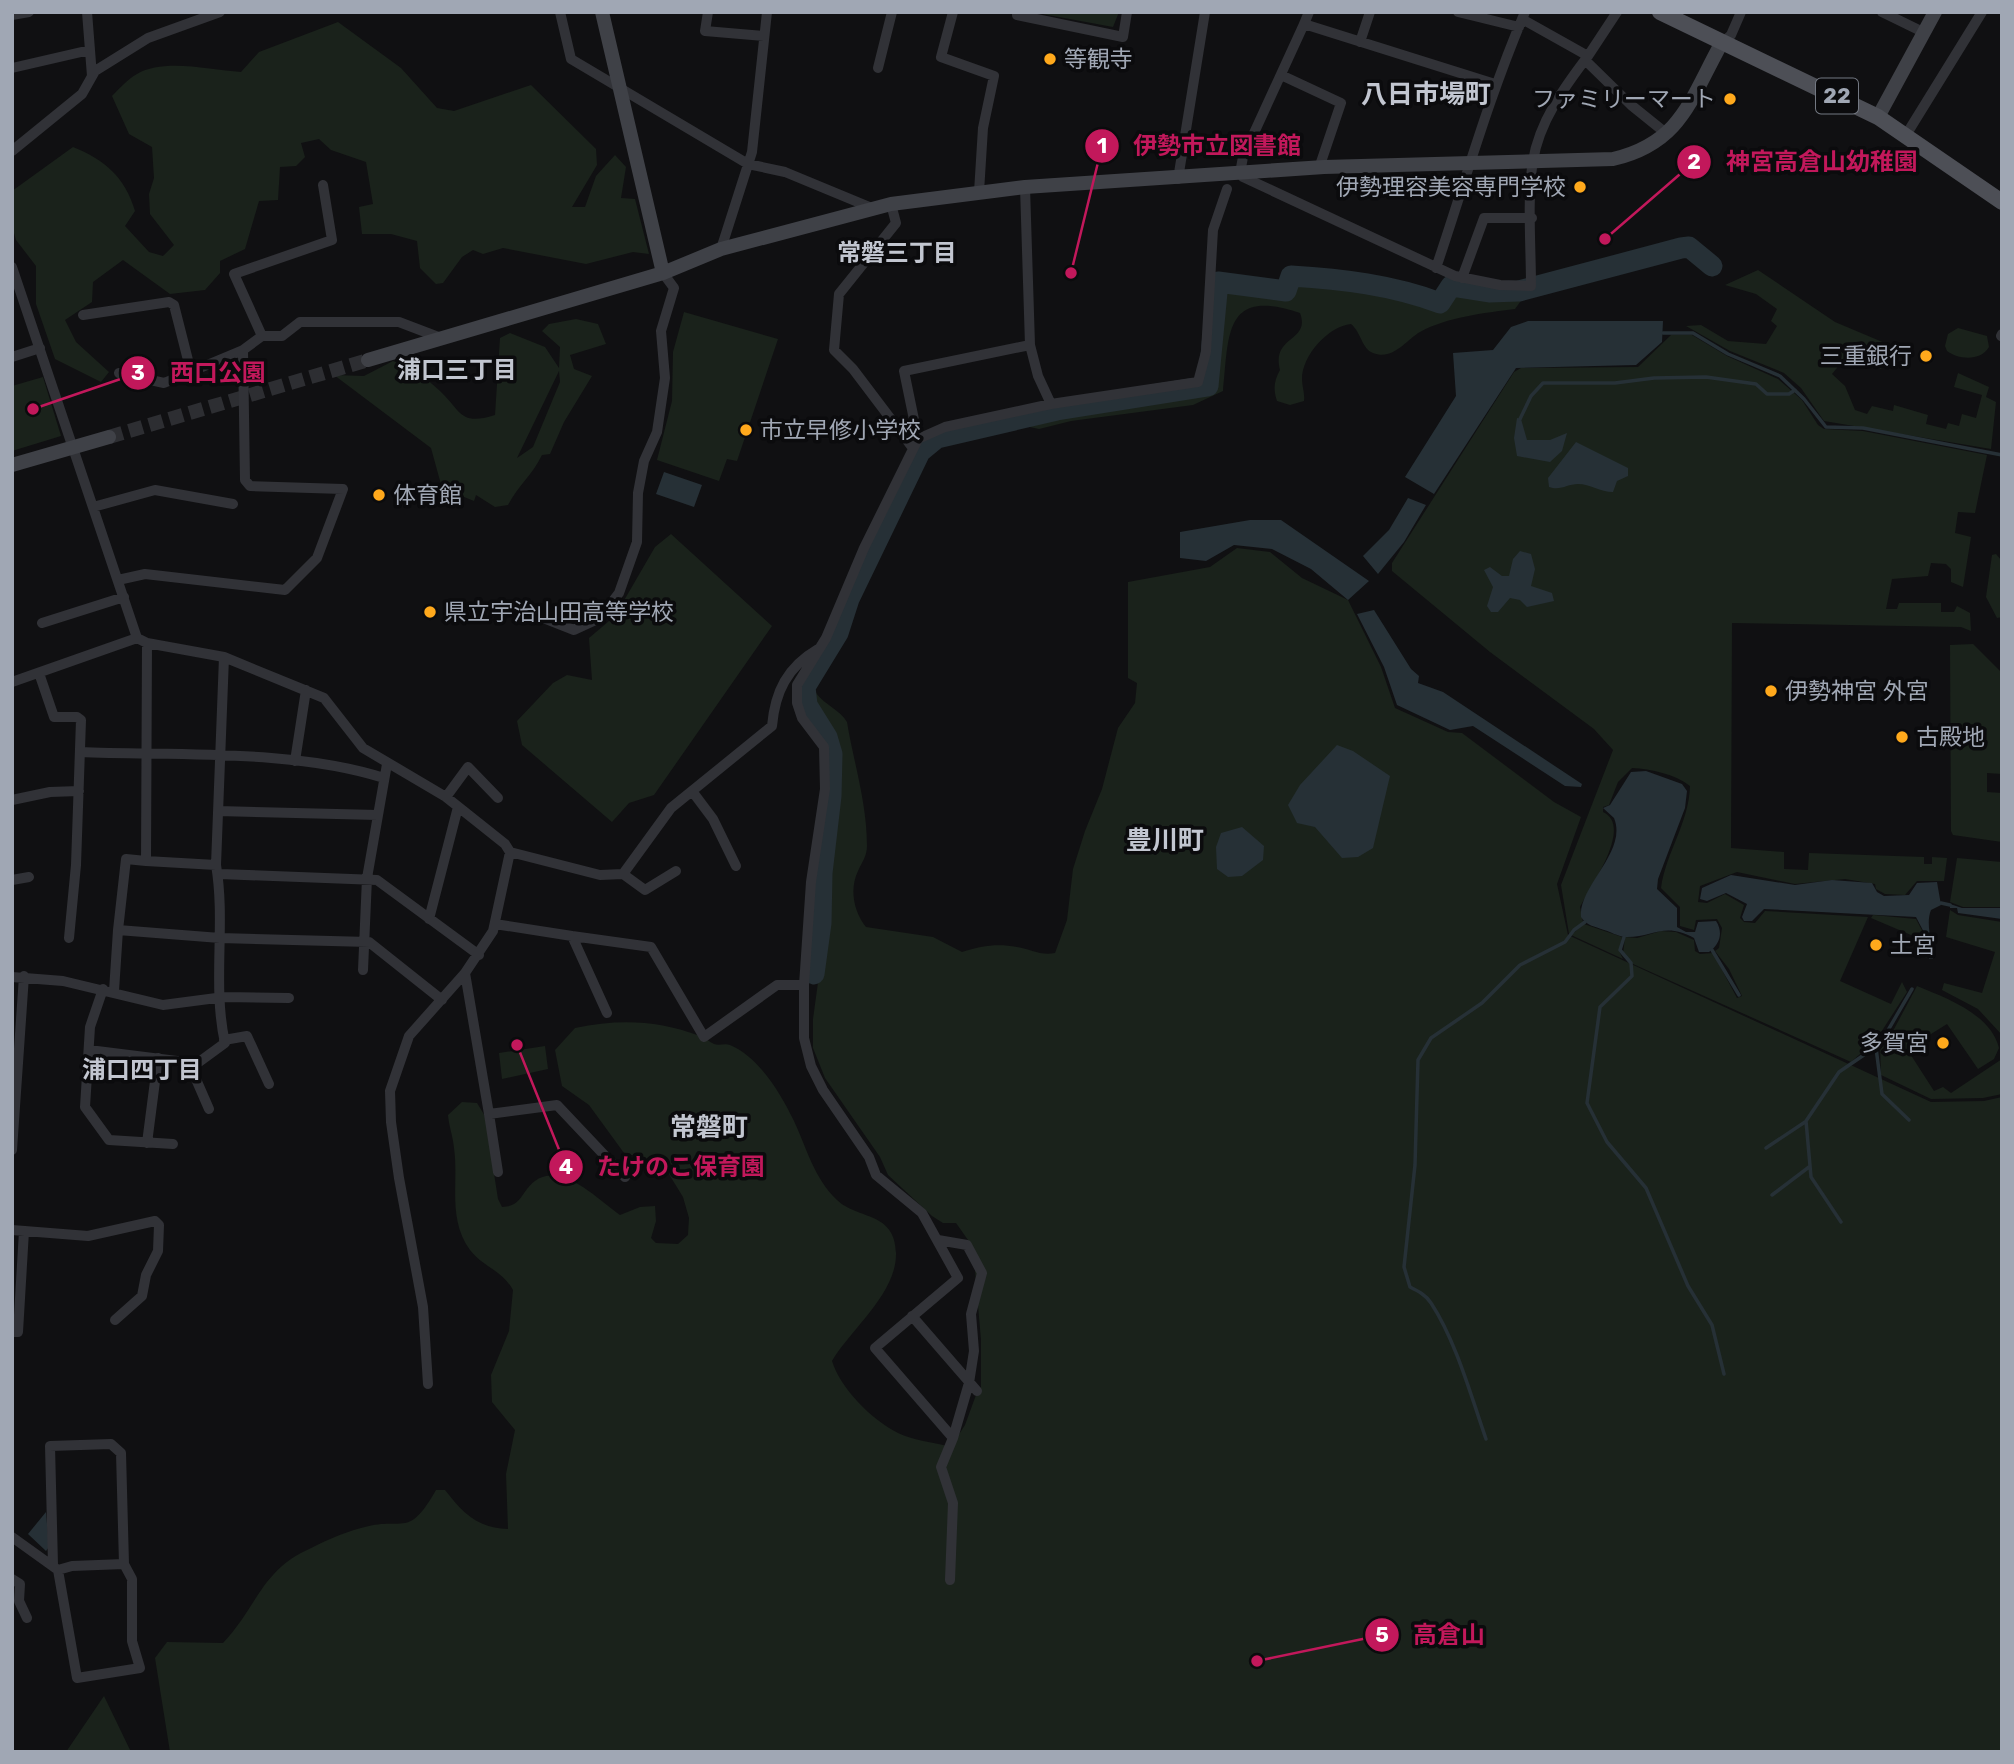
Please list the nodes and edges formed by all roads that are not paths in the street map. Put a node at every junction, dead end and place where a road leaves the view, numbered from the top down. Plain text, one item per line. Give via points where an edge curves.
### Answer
1 (29, 12) edge
2 (87, 12) edge
3 (220, 12) edge
4 (560, 12) edge
5 (602, 12) edge
6 (708, 12) edge
7 (767, 12) edge
8 (892, 12) edge
9 (953, 12) edge
10 (1003, 12) edge
11 (1127, 12) edge
12 (1205, 12) edge
13 (1309, 12) edge
14 (1370, 12) edge
15 (1458, 12) edge
16 (1617, 12) edge
17 (1660, 12) edge
18 (1741, 12) edge
19 (1882, 12) edge
20 (1935, 12) edge
21 (1982, 12) edge
22 (1017, 14) edge
23 (12, 16) edge
24 (1522, 19) edge
25 (1304, 24) junction
26 (1925, 33) junction
27 (765, 36) junction
28 (1360, 42) junction
29 (1721, 44) junction
30 (90, 50) junction
31 (1587, 58) junction
32 (12, 68) edge
33 (878, 68) dead end
34 (1281, 75) junction
35 (92, 76) junction
36 (1495, 84) junction
37 (619, 89) junction
38 (1878, 117) junction
39 (1667, 134) junction
40 (1906, 135) junction
41 (12, 150) edge
42 (1473, 161) junction
43 (1533, 161) junction
44 (748, 164) junction
45 (1319, 167) junction
46 (1240, 173) junction
47 (1178, 179) junction
48 (323, 185) dead end
49 (1025, 187) junction
50 (1227, 189) dead end
51 (979, 192) junction
52 (2002, 202) edge
53 (891, 204) junction
54 (873, 208) junction
55 (1532, 218) junction
56 (721, 249) junction
57 (12, 268) edge
58 (1436, 268) junction
59 (663, 273) junction
60 (1462, 278) junction
61 (15, 287) edge
62 (83, 315) dead end
63 (262, 336) junction
64 (441, 338) junction
65 (1030, 345) junction
66 (40, 348) junction
67 (243, 350) junction
68 (12, 357) edge
69 (368, 360) tunnel mouth
70 (191, 372) junction
71 (119, 373) dead end
72 (1051, 404) junction
73 (108, 437) tunnel mouth
74 (915, 443) junction
75 (73, 447) junction
76 (12, 465) edge
77 (233, 504) dead end
78 (93, 507) junction
79 (118, 580) junction
80 (124, 597) junction
81 (541, 617) dead end
82 (41, 623) dead end
83 (142, 640) junction
84 (821, 647) junction
85 (224, 657) junction
86 (39, 673) junction
87 (12, 682) edge
88 (306, 690) junction
89 (80, 752) junction
90 (146, 755) junction
91 (220, 757) junction
92 (295, 761) junction
93 (387, 764) junction
94 (384, 778) junction
95 (79, 791) junction
96 (692, 791) junction
97 (446, 797) junction
98 (498, 798) dead end
99 (12, 800) edge
100 (458, 807) junction
101 (218, 811) junction
102 (378, 815) junction
103 (510, 852) junction
104 (146, 861) junction
105 (736, 866) dead end
106 (218, 870) junction
107 (676, 871) dead end
108 (623, 874) junction
109 (29, 877) dead end
110 (368, 878) junction
111 (12, 880) edge
112 (429, 919) junction
113 (495, 924) junction
114 (118, 930) junction
115 (572, 936) junction
116 (69, 938) dead end
117 (220, 938) junction
118 (365, 942) junction
119 (479, 956) junction
120 (363, 970) dead end
121 (465, 973) junction
122 (24, 976) junction
123 (12, 977) edge
124 (804, 985) junction
125 (103, 989) junction
126 (114, 991) junction
127 (218, 998) junction
128 (289, 998) dead end
129 (442, 1000) junction
130 (607, 1013) dead end
131 (224, 1040) junction
132 (16, 1043) edge
133 (89, 1050) junction
134 (158, 1058) junction
135 (193, 1063) junction
136 (268, 1084) dead end
137 (14, 1103) edge
138 (209, 1110) dead end
139 (489, 1114) junction
140 (146, 1143) junction
141 (173, 1144) dead end
142 (12, 1150) edge
143 (498, 1172) dead end
144 (625, 1177) dead end
145 (12, 1230) edge
146 (24, 1231) junction
147 (938, 1240) junction
148 (912, 1316) junction
149 (115, 1320) dead end
150 (12, 1332) edge
151 (969, 1383) junction
152 (428, 1384) dead end
153 (977, 1391) dead end
154 (953, 1438) junction
155 (12, 1537) edge
156 (124, 1564) junction
157 (55, 1568) junction
158 (12, 1579) edge
159 (950, 1580) dead end
160 (27, 1618) dead end

1 - 23 street
2 - 30 street
3 - 35 street via 148,37
4 - 37 street via 572,59
5 - 37 street
6 - 27 street via 705,31
7 - 27 street
8 - 33 street
9 - 51 street via 941,57 994,76 982,128
10 - 22 street
11 - 22 street via 1123,37
12 - 47 street
13 - 25 street
14 - 28 street
15 - 24 street
16 - 31 street
17 - 29 main road, 22
18 - 29 street
19 - 26 street
20 - 26 street
21 - 40 street
24 - 31 street
24 - 36 street
25 - 28 street
25 - 34 street
26 - 38 street
27 - 44 street
28 - 36 street
29 - 38 main road, 22
29 - 39 street
30 - 32 street
30 - 35 street
31 - 39 street via 1631,105
31 - 43 street via 1558,99
34 - 45 street via 1341,103
34 - 46 street via 1242,157
35 - 41 street via 82,94
36 - 42 street
37 - 44 street
37 - 59 street
38 - 40 main road, 22
39 - 43 street via 1642,152 1613,159
40 - 52 main road, 22
42 - 43 street
42 - 45 street
42 - 58 street
43 - 55 street
44 - 54 street via 786,172
44 - 56 street
45 - 46 street
46 - 47 street
46 - 58 street via 1252,184
47 - 49 street
48 - 63 street via 332,240 234,274
49 - 51 street
49 - 65 street
50 - 72 street via 1213,230 1206,352 1198,382
51 - 53 street
53 - 54 street
53 - 74 street via 896,223 839,294 834,351
54 - 56 street
55 - 60 street via 1484,218
55 - 60 street via 1531,286
56 - 59 street
57 - 61 street
58 - 60 street
59 - 64 street
59 - 81 street via 674,288 661,331 664,387 657,432 644,461 638,493 637,542 624,580 600,618 588,626 574,630
61 - 66 street
62 - 70 street via 169,302 174,305
63 - 64 street via 282,336 300,322 399,322
63 - 67 street
64 - 69 street
65 - 72 street
65 - 74 street via 904,371
66 - 68 street
66 - 75 street
67 - 70 street
67 - 79 street via 245,480 250,486 343,489 317,558 285,590 145,574
70 - 71 street via 160,383
72 - 74 street via 944,426
73 - 75 street
74 - 84 street
75 - 76 street
75 - 78 street
77 - 78 street via 155,490
78 - 79 street
79 - 80 street
80 - 82 street
80 - 83 street
83 - 85 street
83 - 86 street
83 - 90 street
84 - 96 street via 782,681 772,726
84 - 124 street via 799,679 796,694 802,718 824,747 825,767 808,906
85 - 88 street
85 - 91 street
86 - 87 street
86 - 89 street via 54,717 81,720
88 - 92 street
88 - 93 street via 324,698 363,748
89 - 90 street
89 - 95 street
90 - 91 street
90 - 104 street
91 - 92 street
91 - 101 street
92 - 94 street via 354,768
93 - 94 street
93 - 97 street
94 - 102 street
95 - 99 street
95 - 116 street
96 - 105 street via 713,819
96 - 108 street via 671,808
97 - 98 street via 468,767
97 - 100 street
100 - 103 street
100 - 112 street
101 - 102 street
101 - 106 street
102 - 110 street
103 - 108 street via 606,876
103 - 113 street
104 - 106 street
104 - 114 street via 125,859
106 - 110 street
106 - 117 street
107 - 108 street via 645,890
109 - 111 street
110 - 112 street
110 - 118 street
112 - 119 street
113 - 115 street
113 - 119 street
114 - 117 street
114 - 126 street
115 - 124 street via 651,947 704,1037 777,985
115 - 130 street
117 - 118 street
117 - 127 street
118 - 120 street
118 - 129 street
119 - 121 street
121 - 129 street
121 - 139 street
122 - 123 street
122 - 125 street
122 - 132 street
124 - 147 street via 804,1038 823,1090 869,1157 876,1175 922,1213
125 - 126 street
125 - 133 street via 90,1027
126 - 127 street via 163,1005
127 - 128 street
127 - 131 street
129 - 152 street via 410,1036 390,1091 399,1178 423,1307
131 - 135 street via 222,1047
131 - 136 street via 247,1036
132 - 137 street
133 - 134 street
133 - 140 street via 85,1107 109,1140
134 - 135 street
134 - 140 street
135 - 138 street
137 - 142 street
139 - 143 street
139 - 144 street via 557,1105
140 - 141 street
145 - 146 street
146 - 149 street via 100,1235 155,1221 159,1225 158,1251 142,1296
146 - 150 street via 18,1332
147 - 148 street via 958,1278
147 - 151 street via 967,1245 982,1273 971,1314 974,1351
148 - 151 street
148 - 154 street via 875,1348
151 - 153 street
151 - 154 street
154 - 159 street via 941,1467 953,1503
155 - 157 street
156 - 157 street
156 - 157 street via 132,1579 132,1641 139,1668 77,1678
156 - 157 street via 121,1453 111,1444 50,1446
158 - 160 street via 20,1584 19,1601

